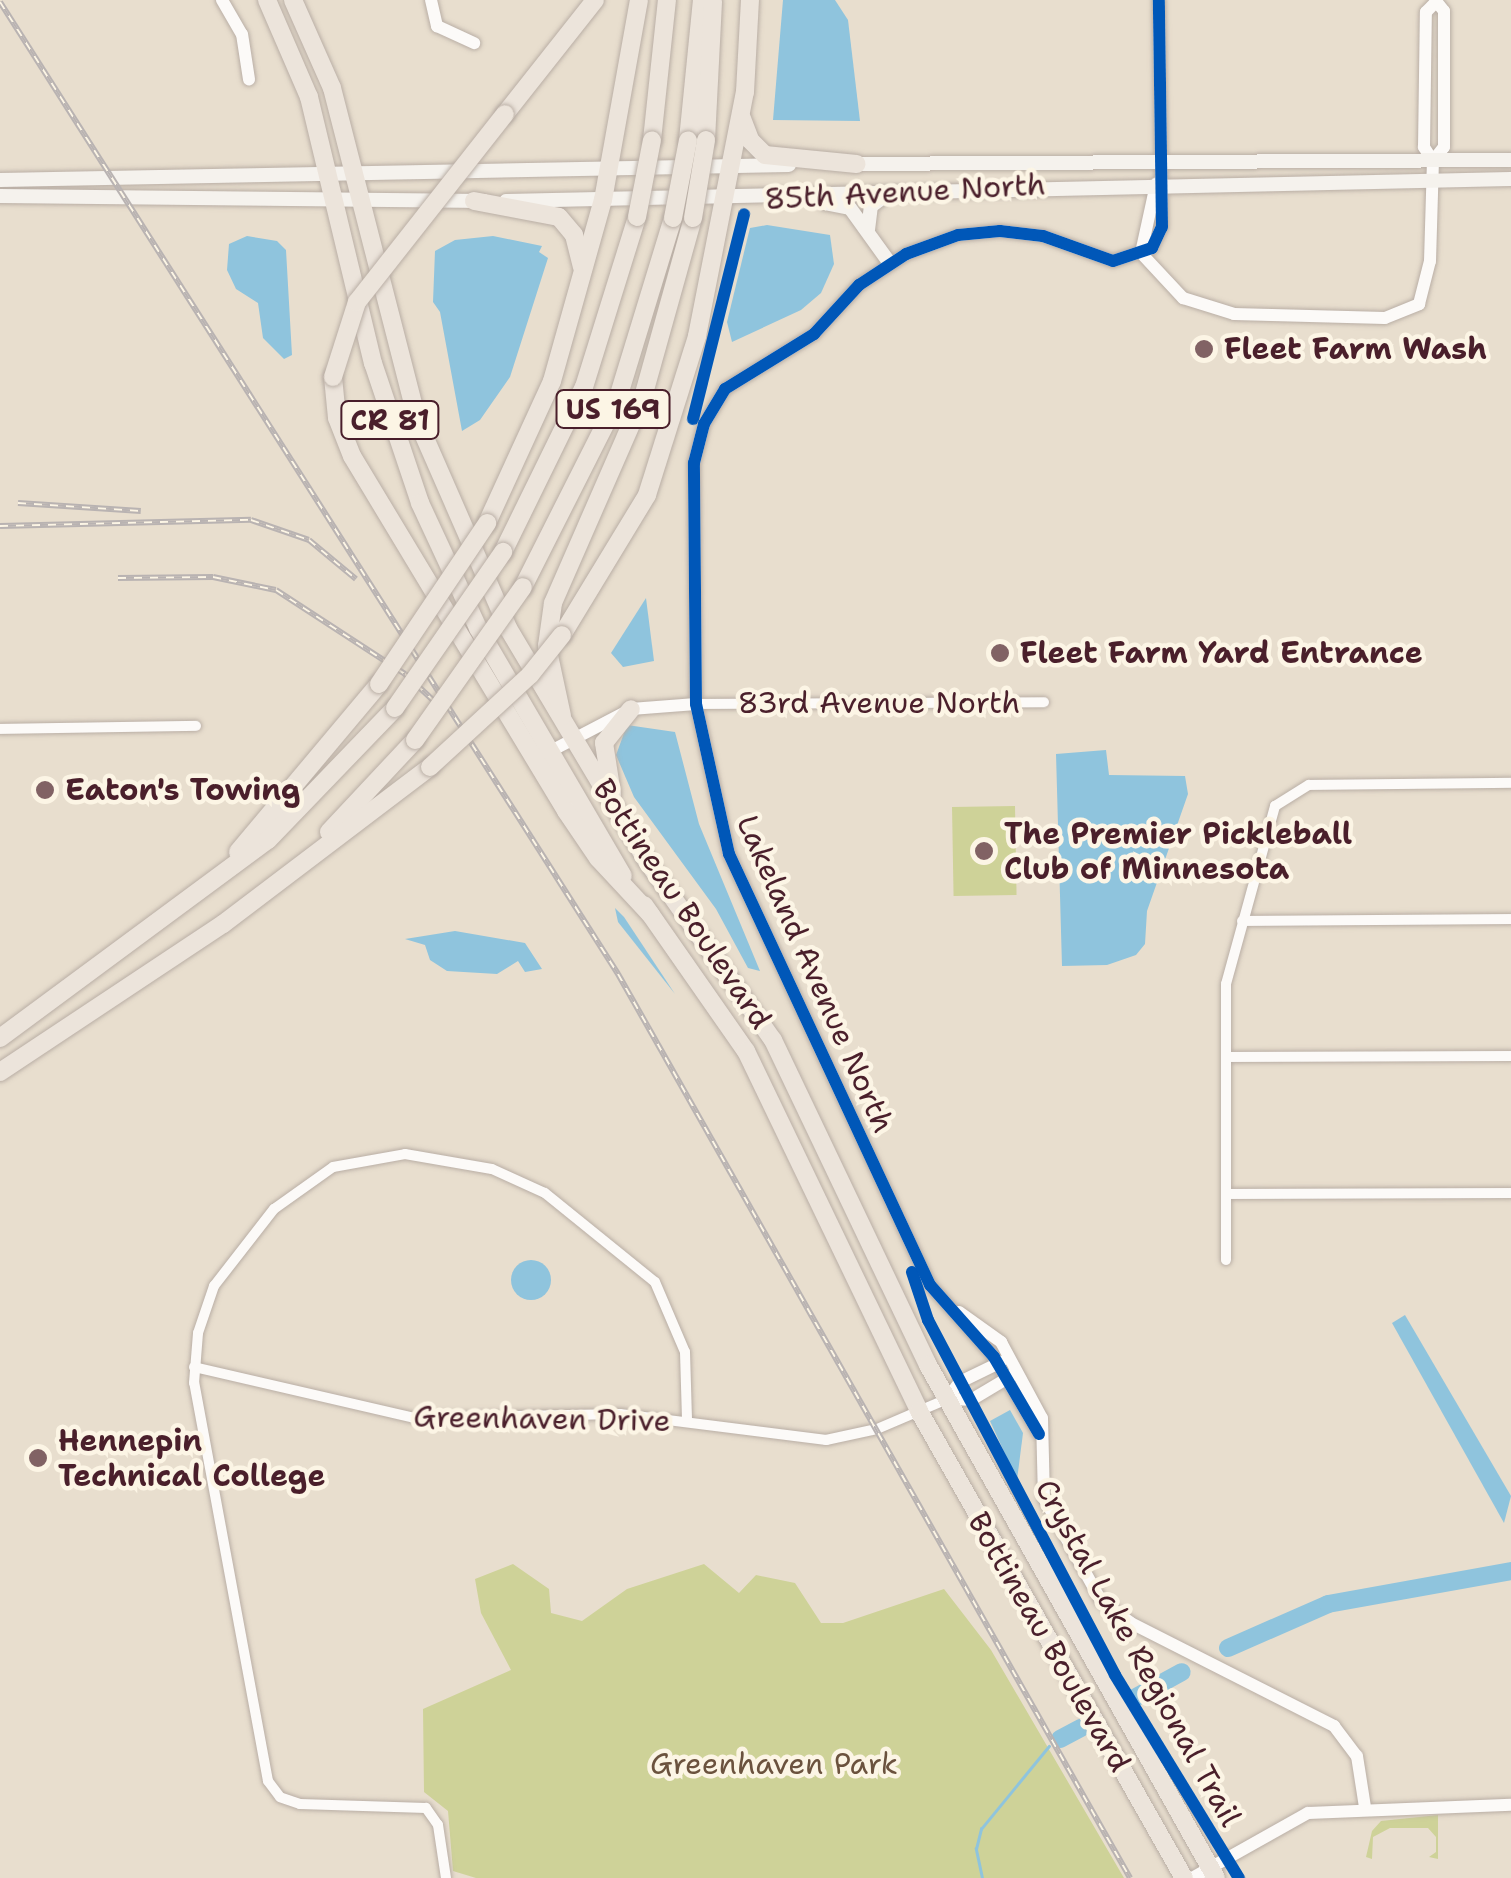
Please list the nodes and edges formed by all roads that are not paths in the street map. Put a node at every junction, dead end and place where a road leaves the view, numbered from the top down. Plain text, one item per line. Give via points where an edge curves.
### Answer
1 (222, 0) edge
2 (266, 0) edge
3 (293, 0) edge
4 (431, 0) edge
5 (595, 0) edge
6 (638, 0) edge
7 (667, 0) edge
8 (702, 0) edge
9 (714, 0) edge
10 (750, 0) edge
11 (1159, 0) edge
12 (1435, 1) edge
13 (474, 43) dead end
14 (249, 79) dead end
15 (741, 113) junction
16 (697, 140) junction
17 (1511, 160) edge
18 (1432, 161) junction
19 (857, 164) junction
20 (1156, 164) junction
21 (610, 165) junction
22 (731, 165) junction
23 (329, 170) junction
24 (356, 170) junction
25 (0, 180) edge
26 (1431, 180) junction
27 (1511, 180) edge
28 (1156, 184) junction
29 (892, 191) junction
30 (0, 196) edge
31 (775, 199) junction
32 (603, 200) junction
33 (727, 200) junction
34 (335, 201) junction
35 (362, 201) junction
36 (474, 201) junction
37 (870, 240) junction
38 (1141, 253) junction
39 (889, 262) junction
40 (583, 274) junction
41 (1044, 702) dead end
42 (696, 704) junction
43 (631, 709) junction
44 (562, 716) junction
45 (196, 726) dead end
46 (0, 729) edge
47 (572, 738) junction
48 (547, 753) junction
49 (1511, 783) edge
50 (616, 810) junction
51 (195, 898) junction
52 (651, 915) junction
53 (1511, 919) edge
54 (1242, 921) junction
55 (223, 924) junction
56 (0, 1038) edge
57 (1511, 1056) edge
58 (1226, 1058) junction
59 (0, 1072) edge
60 (1511, 1192) edge
61 (1226, 1194) junction
62 (1226, 1260) dead end
63 (1003, 1361) junction
64 (194, 1367) junction
65 (1012, 1376) junction
66 (947, 1399) junction
67 (920, 1411) junction
68 (687, 1422) junction
69 (1511, 1805) edge
70 (1365, 1807) junction
71 (1212, 1873) edge
72 (446, 1878) edge
73 (1184, 1878) edge
74 (1192, 1878) edge

1 - 14 street via 242,34
2 - 23 highway, Bottineau Boulevard / CR 81 via 309,97
3 - 24 highway, Bottineau Boulevard / CR 81 via 332,88
4 - 13 street via 437,26
5 - 52 highway, bridge via 357,302 333,377 340,429 362,472 566,811
6 - 21 highway
7 - 51 highway, US 169, bridge via 637,218 584,387 504,552 395,708 303,808
8 - 16 highway, US 169
9 - 16 highway
10 - 15 highway
11 - 20 street
12 - 18 street via 1426,12 1424,147
15 - 19 highway via 750,140 765,155
15 - 22 highway
16 - 44 highway, bridge via 693,218 643,397 552,603 546,646
16 - 55 highway, US 169, bridge via 617,401 523,587 363,800
17 - 18 main road, 85th Avenue North
18 - 20 main road, 85th Avenue North
18 - 26 street
19 - 20 main road, 85th Avenue North
19 - 22 main road, 85th Avenue North
20 - 28 street
21 - 22 main road, 85th Avenue North
21 - 24 main road, 85th Avenue North
21 - 32 highway
22 - 33 highway
23 - 24 main road, 85th Avenue North
23 - 25 main road, 85th Avenue North
23 - 34 highway, Bottineau Boulevard / CR 81
24 - 35 highway, Bottineau Boulevard / CR 81
26 - 27 main road, 85th Avenue North
26 - 28 main road, 85th Avenue North
26 - 38 street via 1430,262 1419,304 1385,318 1234,314 1182,298
28 - 29 main road, 85th Avenue North
28 - 38 street
29 - 31 main road, 85th Avenue North
29 - 37 main road via 871,206
30 - 34 main road, 85th Avenue North
31 - 33 main road, 85th Avenue North
31 - 37 main road via 843,204
32 - 33 main road, 85th Avenue North
32 - 36 main road, 85th Avenue North
32 - 40 highway
33 - 55 highway, bridge via 697,336 647,494 562,636 518,687 430,767
34 - 35 main road, 85th Avenue North
34 - 48 highway, Bottineau Boulevard / CR 81 via 373,363 420,504
35 - 36 main road, 85th Avenue North
35 - 44 highway, Bottineau Boulevard / CR 81 via 398,352 443,490 508,628
36 - 40 highway via 558,216 579,246
37 - 39 main road
38 - 39 street, Lakeland Avenue North via 1113,261 1043,236 1000,231 939,240
39 - 42 street, Lakeland Avenue North via 814,334 739,376 704,424 694,464
40 - 51 highway, bridge via 535,427 487,523 379,684
41 - 42 street, 83rd Avenue North
42 - 43 street, 83rd Avenue North
42 - 63 street, Lakeland Avenue North via 714,803 737,875 916,1256 947,1305
43 - 47 street, 83rd Avenue North
43 - 50 highway via 604,743
44 - 47 highway, Bottineau Boulevard / CR 81
45 - 46 street
47 - 48 street, 83rd Avenue North
47 - 50 highway, Bottineau Boulevard / CR 81
48 - 52 highway, Bottineau Boulevard / CR 81
49 - 54 street via 1323,784 1284,796 1265,828
50 - 66 highway, Bottineau Boulevard / CR 81 via 757,1011
51 - 56 highway, US 169
52 - 67 highway, Bottineau Boulevard / CR 81 via 746,1051
53 - 54 street
54 - 58 street via 1226,984
55 - 59 highway, US 169
57 - 58 street
58 - 61 street
60 - 61 street
61 - 62 street
63 - 65 street, Lakeland Avenue North
63 - 66 street via 960,1382
64 - 68 street, Greenhaven Drive via 415,1418 579,1413
64 - 68 street via 204,1309 222,1270 289,1194 355,1160 429,1156 519,1179 638,1264 679,1328
64 - 72 street via 268,1781 290,1802 426,1808 438,1825
65 - 66 street via 970,1400
65 - 70 street, Lakeland Avenue North via 1039,1434 1044,1498 1101,1602 1334,1726 1358,1756
66 - 67 street, Greenhaven Drive
66 - 71 highway, Bottineau Boulevard / CR 81
67 - 68 street, Greenhaven Drive via 837,1440
67 - 73 highway, Bottineau Boulevard / CR 81
69 - 70 street
70 - 71 street via 1284,1821
71 - 74 street

